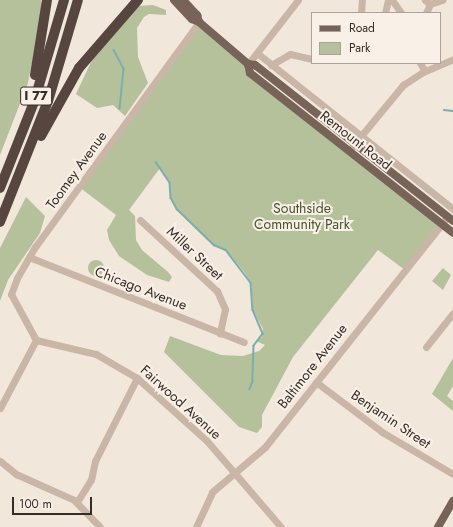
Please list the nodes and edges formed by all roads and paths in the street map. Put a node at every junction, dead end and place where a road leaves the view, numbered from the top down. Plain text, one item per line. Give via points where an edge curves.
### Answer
1 (47, 0) edge
2 (64, 0) edge
3 (78, 0) edge
4 (138, 0) edge
5 (174, 0) edge
6 (184, 0) edge
7 (298, 0) edge
8 (362, 0) edge
9 (388, 0) edge
10 (392, 0) edge
11 (442, 0) edge
12 (428, 2) edge
13 (361, 12) edge
14 (385, 12) edge
15 (400, 12) edge
16 (426, 12) edge
17 (199, 22) junction
18 (257, 53) junction
19 (311, 59) edge
20 (453, 59) edge
21 (248, 64) junction
22 (421, 64) edge
23 (271, 65) junction
24 (425, 71) junction
25 (361, 136) junction
26 (355, 143) junction
27 (349, 150) junction
28 (7, 174) junction
29 (19, 176) junction
30 (0, 188) edge
31 (453, 209) edge
32 (450, 219) edge
33 (140, 220) dead end
34 (0, 222) edge
35 (441, 224) junction
36 (453, 233) edge
37 (29, 257) junction
38 (453, 313) edge
39 (220, 333) junction
40 (36, 340) junction
41 (244, 342) dead end
42 (426, 347) dead end
43 (137, 378) junction
44 (316, 382) junction
45 (0, 408) edge
46 (0, 461) edge
47 (235, 473) junction
48 (453, 474) edge
49 (453, 501) edge
50 (76, 502) junction
51 (100, 527) edge
52 (196, 527) edge
53 (281, 527) edge
54 (438, 527) edge

1 - 28 highway via 39,60
2 - 28 highway, I 77 via 34,102
3 - 29 highway, I 77 via 48,101
4 - 29 highway via 79,68
5 - 17 main road, Remount Road via 192,19
6 - 17 main road, Remount Road
7 - 18 street
8 - 13 street
9 - 14 street
10 - 15 street
11 - 12 street
12 - 16 street
17 - 21 main road, Remount Road
17 - 37 street, Toomey Avenue
18 - 21 street
18 - 23 street
19 - 23 street via 290,54
20 - 24 street
21 - 26 main road, Remount Road via 256,65
21 - 27 main road, Remount Road via 250,73
22 - 24 street
23 - 25 street
24 - 25 street via 395,94
25 - 26 street
25 - 31 street
26 - 27 street
26 - 32 main road, Remount Road
27 - 35 main road, Remount Road
28 - 30 highway, I 77
29 - 34 highway, I 77
32 - 35 street, Baltimore Avenue
33 - 39 street, Miller Street via 217,291 225,309
35 - 36 main road, Remount Road
35 - 44 street, Baltimore Avenue
37 - 39 street, Chicago Avenue
37 - 40 street, Toomey Avenue via 11,294
38 - 42 street
39 - 41 street, Chicago Avenue
40 - 43 street, Fairwood Avenue via 96,354
40 - 45 street
43 - 47 street, Fairwood Avenue via 207,441
43 - 50 street via 98,455 91,480
44 - 47 street, Baltimore Avenue via 265,447
44 - 48 street, Benjamin Street via 382,432
46 - 50 street via 16,474
47 - 52 street, Baltimore Avenue via 212,492
47 - 53 street, Fairwood Avenue
49 - 54 main road
50 - 51 street

